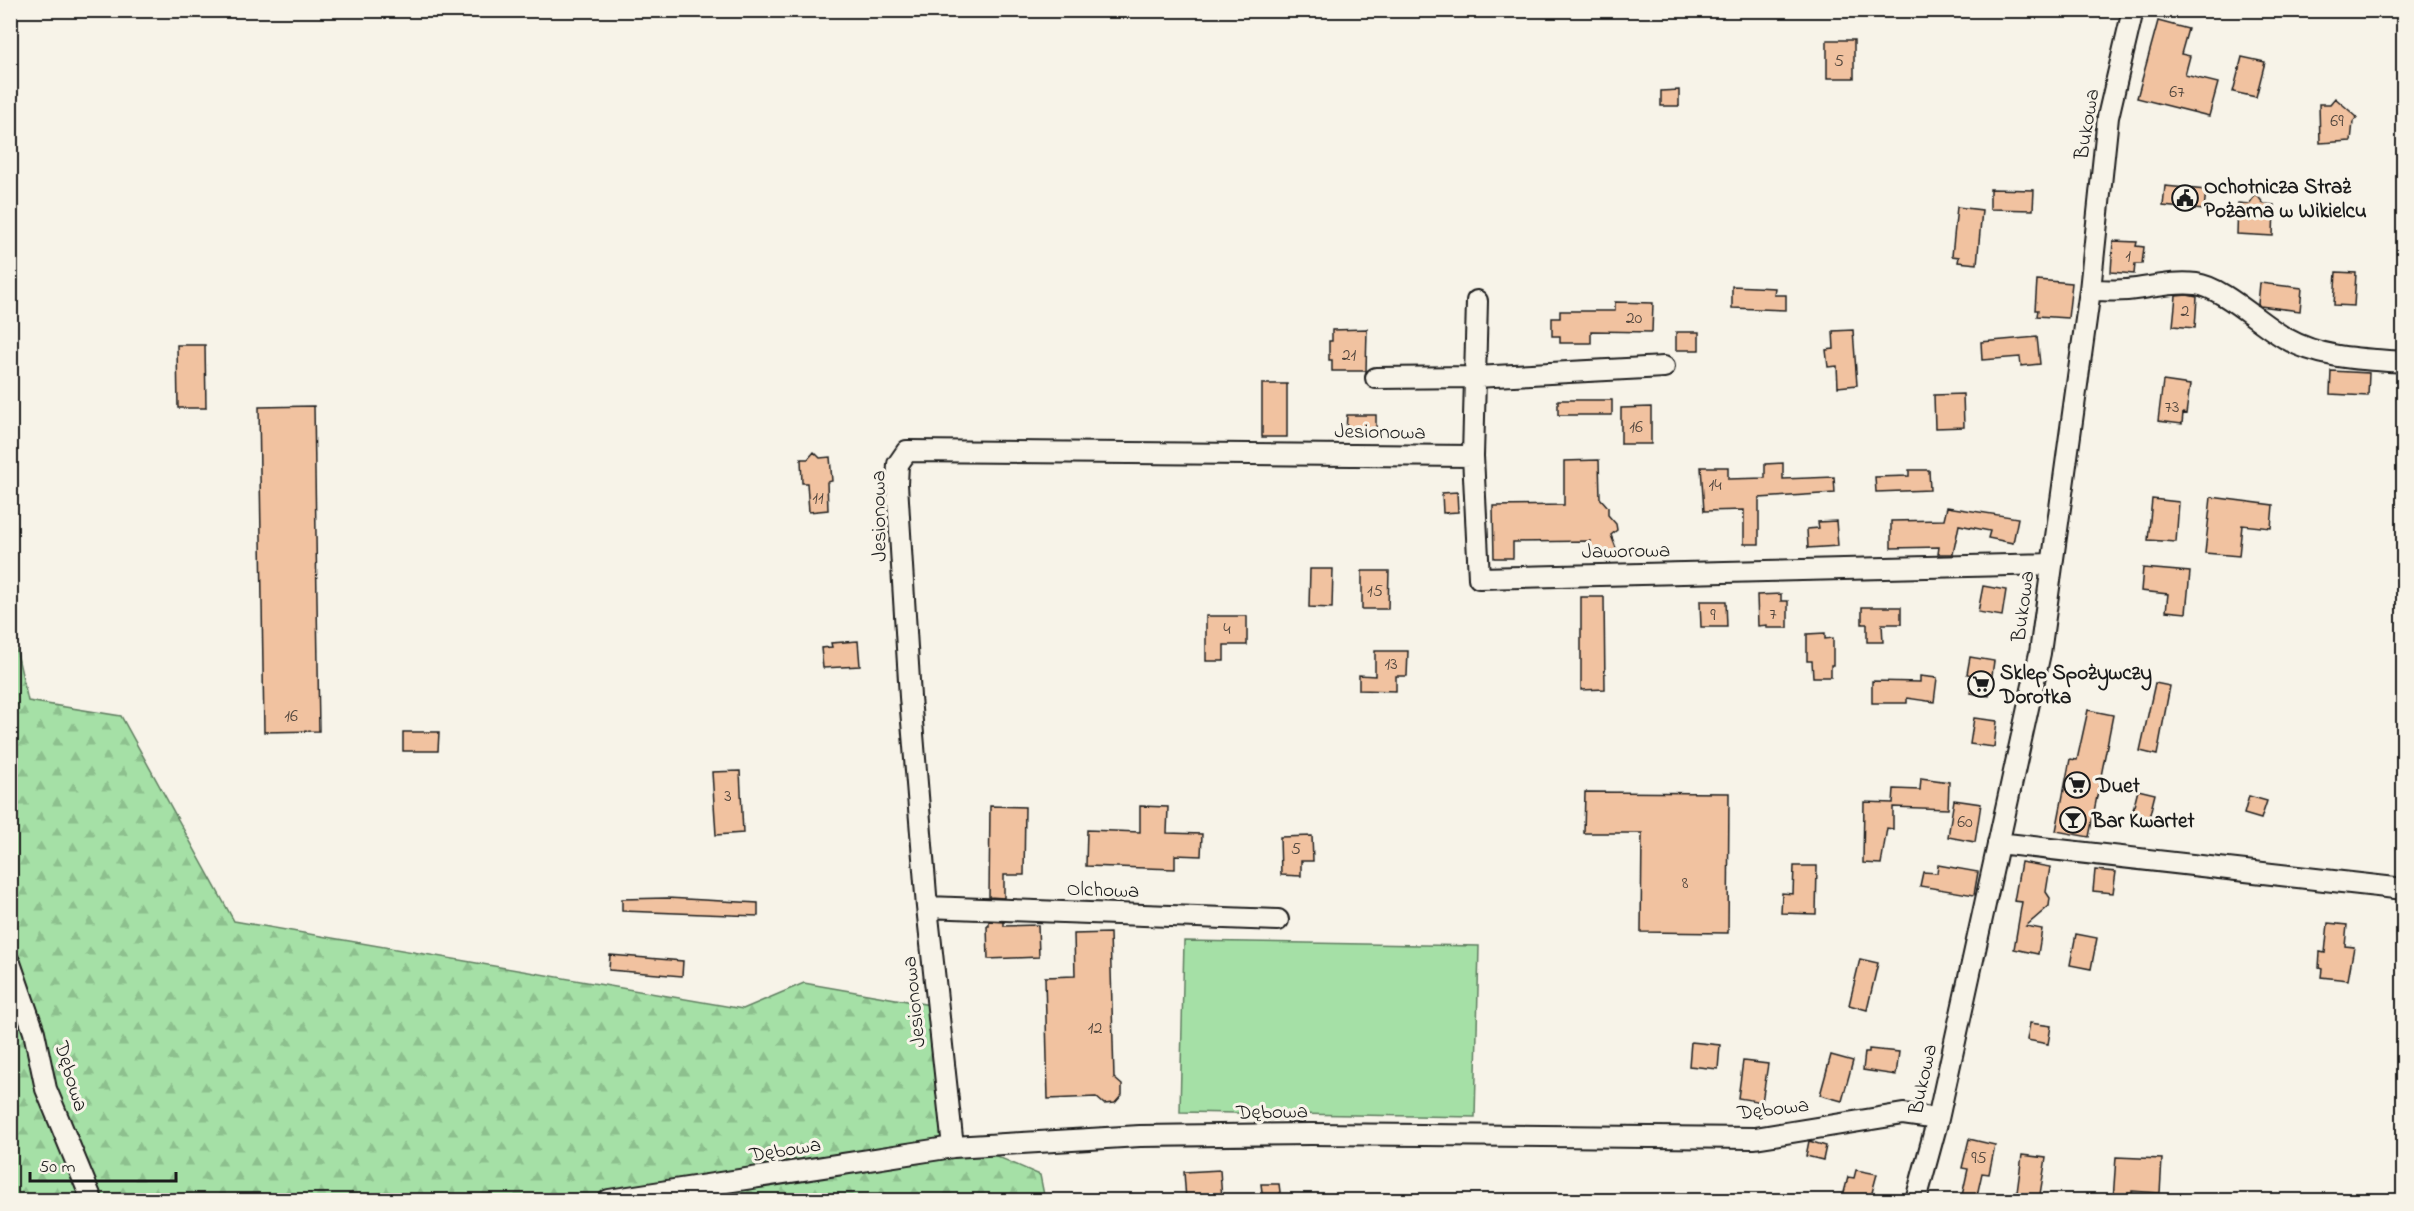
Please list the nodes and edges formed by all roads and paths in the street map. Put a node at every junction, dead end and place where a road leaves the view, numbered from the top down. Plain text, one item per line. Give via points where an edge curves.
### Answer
1 (2133, 10) edge
2 (2090, 290) junction
3 (1477, 301) dead end
4 (2403, 362) edge
5 (1664, 367) dead end
6 (1475, 377) junction
7 (1376, 378) dead end
8 (1473, 456) junction
9 (2051, 564) junction
10 (1998, 843) junction
11 (2403, 890) edge
12 (927, 907) junction
13 (1278, 920) dead end
14 (10, 963) edge
15 (1938, 1119) junction
16 (953, 1147) junction
17 (92, 1200) edge
18 (609, 1200) edge
19 (1916, 1200) edge

1 - 2 street, Bukowa via 2108,117
2 - 4 street via 2198,284 2220,294 2287,340 2316,352
2 - 9 street, Bukowa
3 - 6 street, Jaworowa
5 - 6 street
6 - 7 street
6 - 8 street, Jaworowa
8 - 9 street, Jaworowa via 1479,578
8 - 12 street, Jesionowa via 907,451 898,464 897,484
9 - 10 street, Bukowa via 2040,653
10 - 11 street
10 - 15 street, Bukowa
12 - 13 street, Olchowa
12 - 16 street, Jesionowa
14 - 17 street, Dębowa via 34,1032 46,1089
15 - 16 street, Dębowa via 1903,1114 1755,1138 1311,1134 1140,1136
15 - 19 street, Bukowa
16 - 18 street, Dębowa

